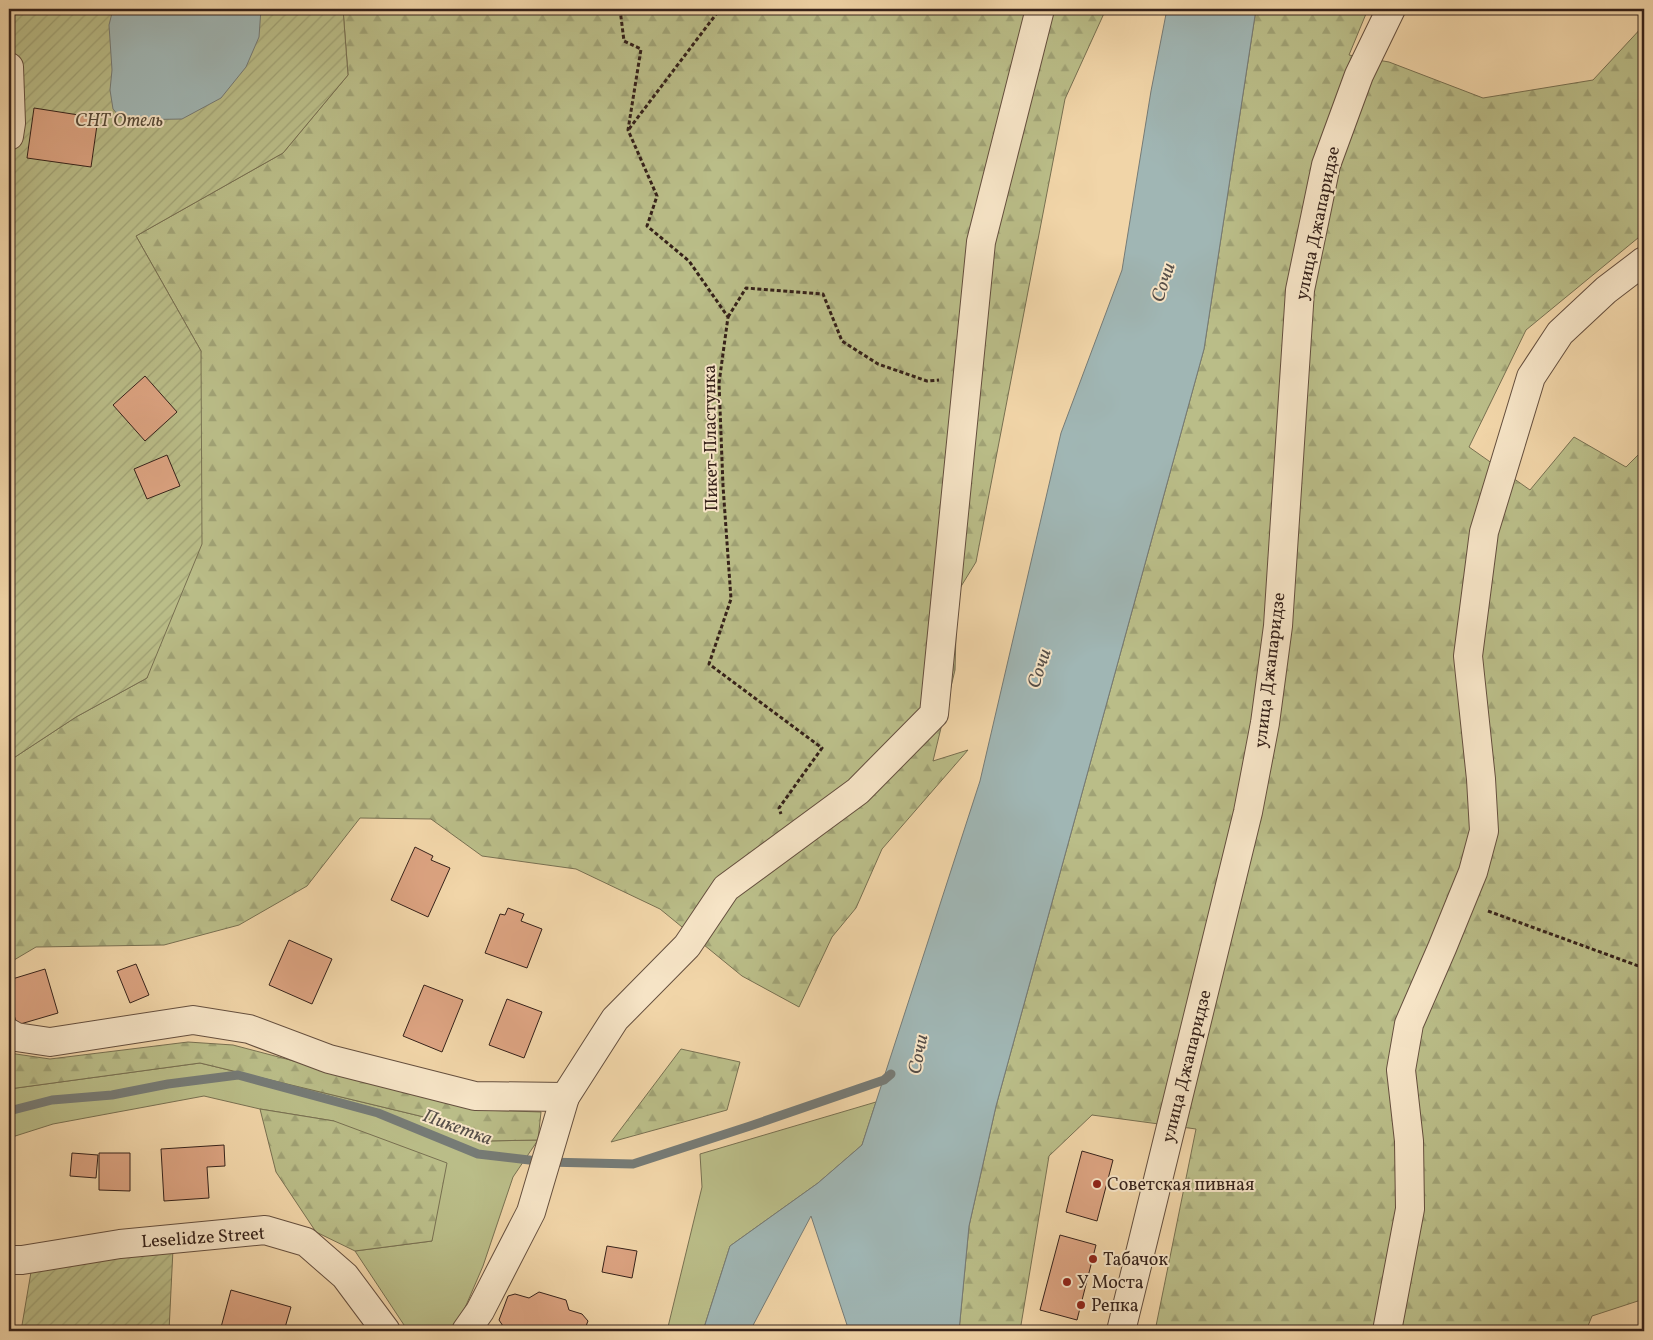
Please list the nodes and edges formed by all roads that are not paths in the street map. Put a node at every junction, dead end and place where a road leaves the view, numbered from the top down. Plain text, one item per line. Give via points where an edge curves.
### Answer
1 (1040, 9) edge
2 (1391, 9) edge
3 (9, 67) edge
4 (9, 136) edge
5 (1644, 261) edge
6 (9, 1033) edge
7 (565, 1097) junction
8 (9, 1260) edge
9 (386, 1331) edge
10 (466, 1331) edge
11 (1121, 1331) edge
12 (1387, 1331) edge

1 - 7 street via 981,242 934,714 858,791 726,888 687,946 614,1020
2 - 11 street, улица Джапаридзе via 1359,75 1326,165 1300,290 1278,626 1265,723 1248,812
3 - 4 street
5 - 12 street via 1606,290 1560,333 1532,377 1484,532 1468,656 1484,831 1473,872 1409,1024 1401,1070 1410,1141 1410,1209
6 - 7 street via 50,1042 193,1020 249,1029 329,1059 475,1096
7 - 10 street via 531,1212 480,1311
8 - 9 street, Leselidze Street via 120,1244 265,1230 306,1242 345,1276

